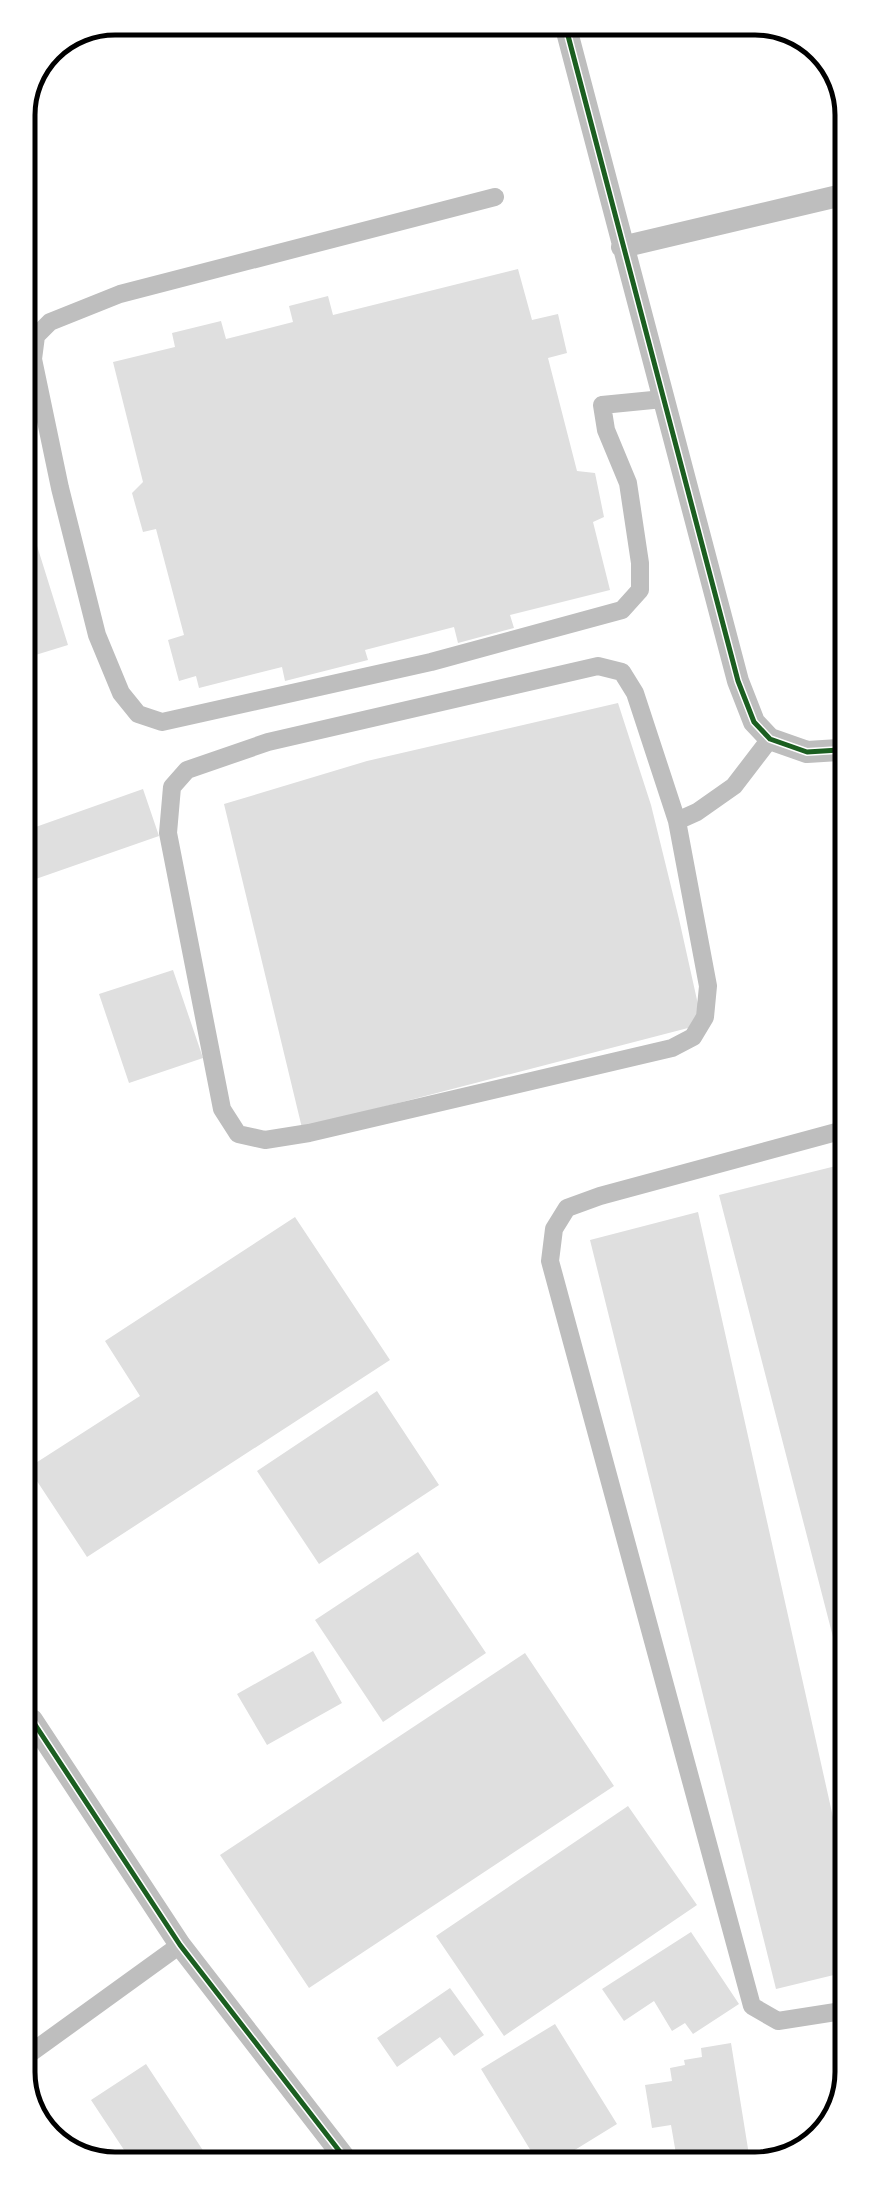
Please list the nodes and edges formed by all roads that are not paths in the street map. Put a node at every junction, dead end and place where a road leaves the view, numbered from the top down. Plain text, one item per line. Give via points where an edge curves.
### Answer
1 (568, 35) edge
2 (495, 197) dead end
3 (835, 197) edge
4 (622, 247) junction
5 (35, 344) edge
6 (35, 368) edge
7 (663, 399) junction
8 (770, 739) junction
9 (835, 750) edge
10 (676, 821) junction
11 (835, 1132) edge
12 (35, 1725) edge
13 (180, 1945) junction
14 (835, 2012) edge
15 (35, 2050) edge
16 (340, 2152) edge

1 - 4 street
2 - 5 lane via 120,294 50,322 36,336
3 - 4 street
4 - 7 street
6 - 7 lane via 62,496 97,635 121,693 138,714 162,722 431,662 622,610 640,590 640,563 628,483 606,430 602,405
7 - 8 street via 738,681 754,722
8 - 9 street via 807,752
8 - 10 lane via 734,786 697,812
10 - 10 lane via 635,693 622,672 598,666 268,742 187,770 172,787 168,833 222,1109 238,1134 265,1140 309,1133 672,1048 693,1037 705,1017 708,986
11 - 14 lane via 600,1196 567,1208 554,1229 550,1261 752,2006 778,2021
12 - 13 street
13 - 15 lane
13 - 16 street

